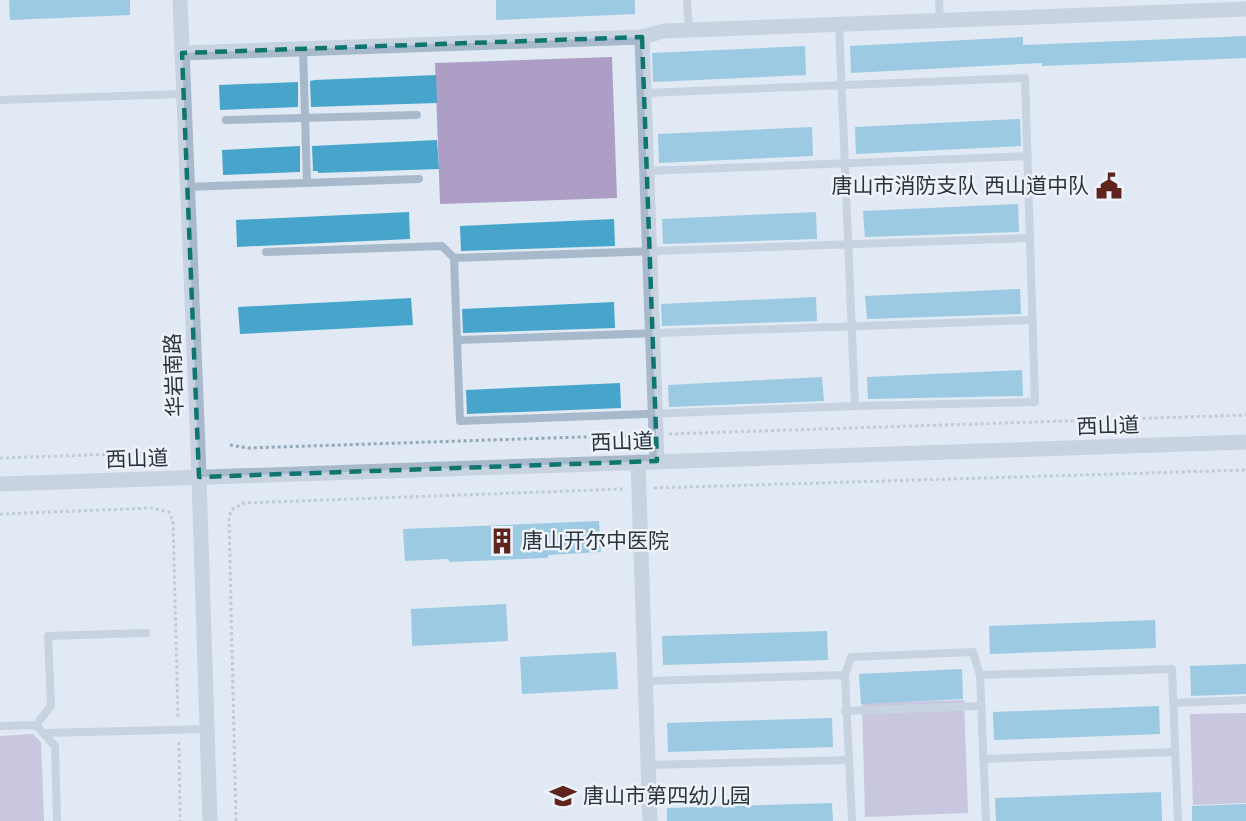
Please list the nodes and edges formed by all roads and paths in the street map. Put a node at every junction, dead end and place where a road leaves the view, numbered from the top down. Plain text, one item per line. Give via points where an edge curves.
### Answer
1 (180, 0) edge
2 (687, 0) edge
3 (939, 0) edge
4 (1246, 9) edge
5 (940, 20) junction
6 (839, 24) junction
7 (688, 30) junction
8 (642, 37) junction
9 (303, 49) junction
10 (182, 53) junction
11 (843, 85) junction
12 (644, 93) junction
13 (183, 94) junction
14 (0, 100) edge
15 (417, 115) dead end
16 (305, 118) junction
17 (226, 120) dead end
18 (1028, 156) junction
19 (846, 163) junction
20 (647, 171) junction
21 (419, 179) dead end
22 (307, 183) junction
23 (187, 187) junction
24 (1030, 238) junction
25 (849, 244) junction
26 (650, 251) junction
27 (266, 252) dead end
28 (454, 258) junction
29 (1032, 320) junction
30 (852, 326) junction
31 (652, 333) junction
32 (457, 340) junction
33 (855, 406) junction
34 (655, 414) junction
35 (1246, 415) edge
36 (656, 434) junction
37 (1246, 442) edge
38 (230, 445) dead end
39 (165, 448) dead end
40 (0, 458) edge
41 (657, 461) junction
42 (638, 462) junction
43 (1246, 470) edge
44 (199, 477) junction
45 (0, 484) edge
46 (639, 488) junction
47 (0, 514) edge
48 (146, 633) dead end
49 (845, 675) junction
50 (980, 675) junction
51 (645, 681) junction
52 (1246, 700) edge
53 (1173, 703) junction
54 (980, 706) junction
55 (845, 711) junction
56 (36, 725) junction
57 (0, 726) edge
58 (208, 729) junction
59 (178, 730) junction
60 (44, 733) junction
61 (1175, 752) junction
62 (983, 759) junction
63 (848, 760) junction
64 (648, 765) junction
65 (57, 821) edge
66 (180, 821) edge
67 (210, 821) edge
68 (236, 821) edge
69 (650, 821) edge
70 (852, 821) edge
71 (986, 821) edge
72 (1178, 821) edge

1 - 10 street, 华岩南路
2 - 7 lane
3 - 5 lane
4 - 5 street
5 - 6 street
6 - 7 street
6 - 11 lane
7 - 8 street
8 - 9 street
8 - 12 street
9 - 10 street
9 - 16 lane
10 - 13 street, 华岩南路
11 - 12 lane
11 - 18 lane via 1025,78
11 - 19 lane
12 - 20 street
13 - 14 lane
13 - 23 street, 华岩南路
15 - 16 lane
16 - 17 lane
16 - 22 lane
18 - 19 lane
18 - 24 lane
19 - 20 lane
19 - 25 lane
20 - 26 street
21 - 22 lane
22 - 23 lane
23 - 44 street, 华岩南路
24 - 25 lane
24 - 29 lane
25 - 26 lane
25 - 30 lane
26 - 28 lane
26 - 31 street
27 - 28 lane via 442,246
28 - 32 lane
29 - 30 lane
29 - 33 lane via 1035,402
30 - 31 lane
30 - 33 lane
31 - 32 lane
31 - 34 street
32 - 34 lane via 460,421
33 - 34 lane
34 - 36 street
35 - 36 path
36 - 38 path via 248,448
36 - 41 street
37 - 41 street, 西山道
39 - 40 path via 148,453
41 - 42 street, 西山道
42 - 44 street, 西山道
42 - 46 street
43 - 46 path
44 - 45 street, 西山道
44 - 58 street, 华岩南路
46 - 51 street
46 - 68 path via 244,503 231,510
47 - 59 path via 152,508 169,512 173,521
48 - 56 lane via 48,636 51,706
49 - 50 lane via 851,657 973,652
49 - 51 lane
49 - 55 lane
50 - 53 lane via 1172,669
50 - 54 lane
51 - 64 street
52 - 53 lane
53 - 61 lane
54 - 55 lane
54 - 62 lane
55 - 63 lane
56 - 57 lane
56 - 60 lane
58 - 59 lane
58 - 67 street, 华岩南路
59 - 60 lane
59 - 66 path
60 - 65 lane via 55,746
61 - 62 lane
61 - 72 lane
62 - 71 lane
63 - 64 lane
63 - 70 lane
64 - 69 street

